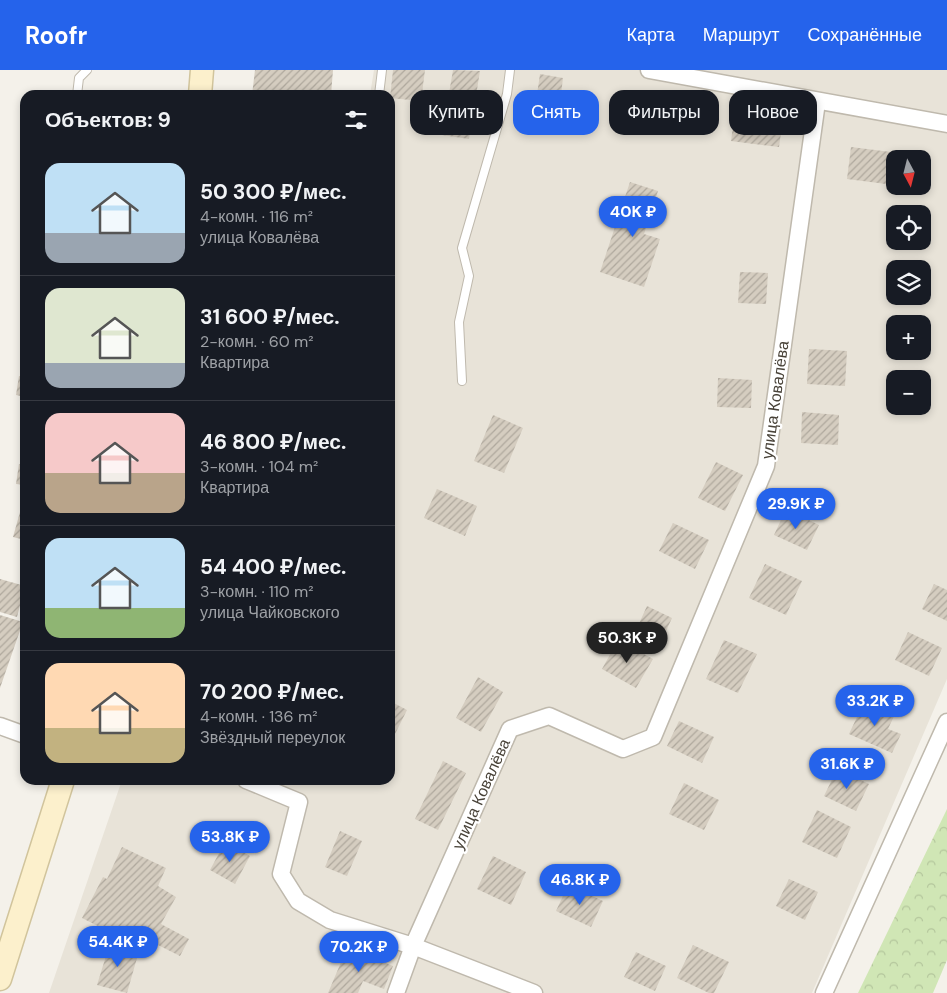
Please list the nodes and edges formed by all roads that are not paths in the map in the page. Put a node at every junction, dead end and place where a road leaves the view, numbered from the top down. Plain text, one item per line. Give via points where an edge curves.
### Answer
1 (87, 70) edge
2 (202, 70) edge
3 (382, 70) edge
4 (510, 70) edge
5 (650, 70) edge
6 (78, 90) edge
7 (200, 90) edge
8 (379, 90) edge
9 (818, 102) junction
10 (947, 124) edge
11 (462, 381) dead end
12 (947, 722) edge
13 (0, 726) edge
14 (20, 733) edge
15 (61, 785) edge
16 (258, 785) edge
17 (413, 946) junction
18 (0, 979) edge
19 (396, 993) edge
20 (534, 993) edge
21 (824, 993) edge

1 - 6 lane via 79,78
2 - 7 main road
3 - 8 lane
4 - 11 lane via 507,94 462,248 469,276 459,322
5 - 9 street
9 - 10 street
9 - 17 street, улица Ковалёва via 766,466 653,737 623,749 549,716 510,730
12 - 21 street
13 - 14 street
15 - 18 main road
16 - 17 street via 299,802 281,874 298,902 330,920
17 - 19 street, улица Ковалёва
17 - 20 street

